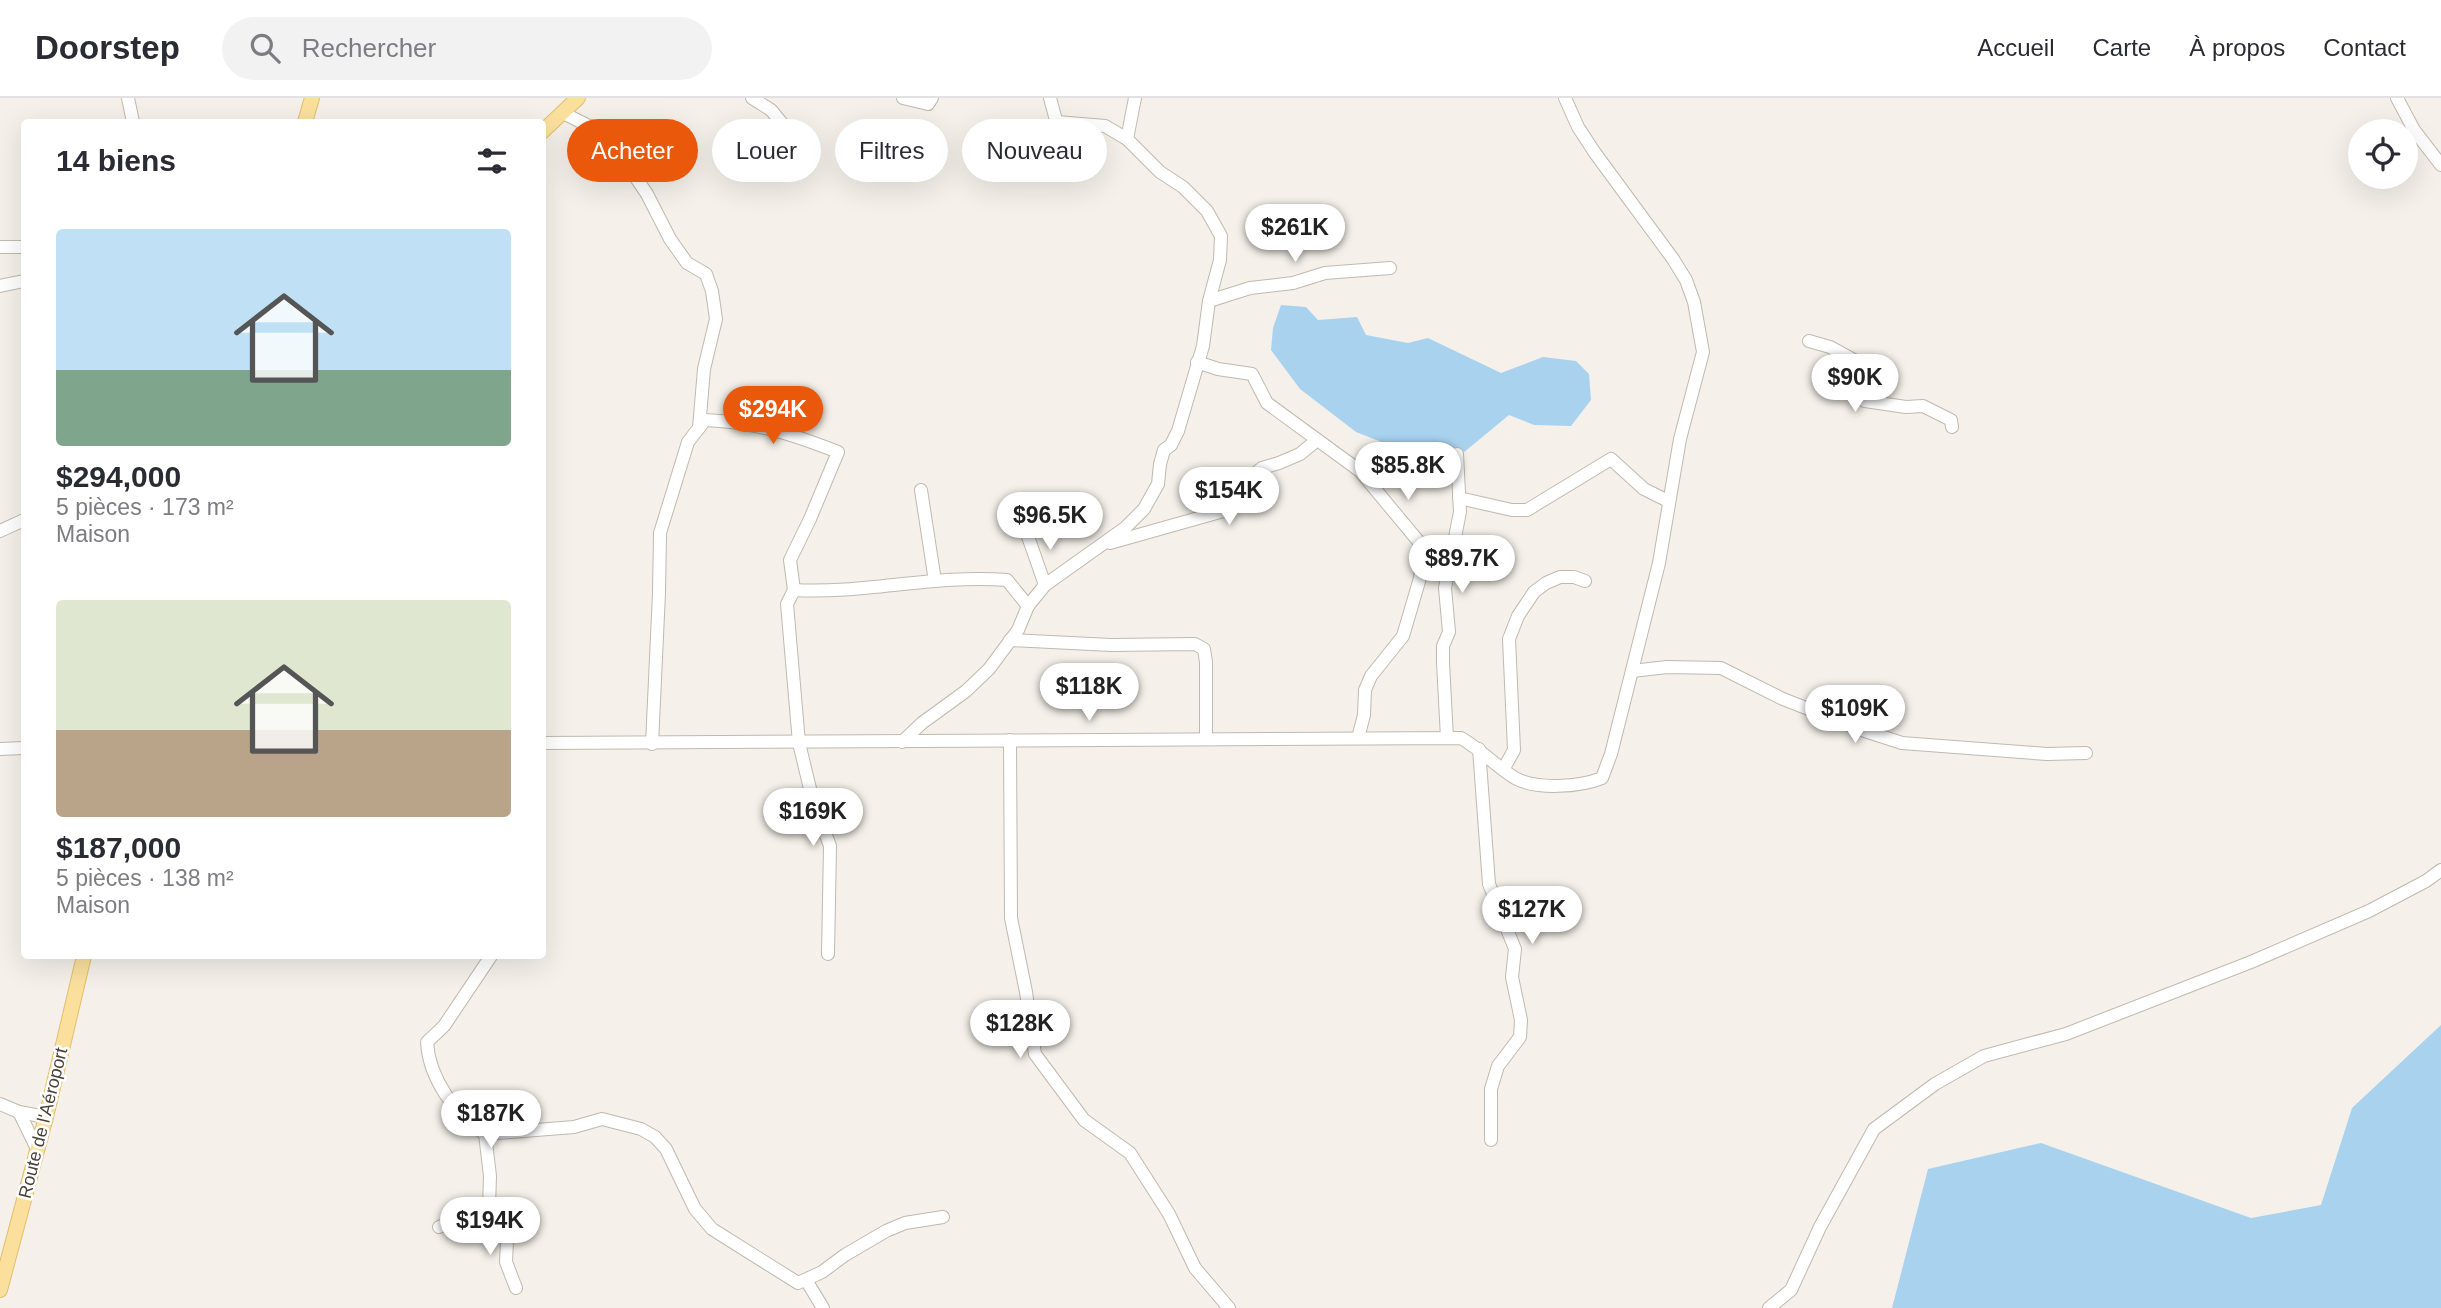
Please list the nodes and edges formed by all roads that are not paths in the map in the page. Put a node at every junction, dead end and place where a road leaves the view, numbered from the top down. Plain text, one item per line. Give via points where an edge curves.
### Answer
1 (128, 98) edge
2 (312, 98) edge
3 (578, 98) edge
4 (752, 98) edge
5 (902, 98) edge
6 (932, 98) edge
7 (1049, 98) edge
8 (1135, 98) edge
9 (1565, 98) edge
10 (2397, 98) edge
11 (564, 113) junction
12 (132, 119) edge
13 (306, 119) edge
14 (778, 119) edge
15 (1056, 119) edge
16 (1107, 127) edge
17 (546, 129) edge
18 (1127, 139) junction
19 (2441, 165) edge
20 (0, 247) edge
21 (21, 247) edge
22 (1390, 268) dead end
23 (21, 282) edge
24 (0, 286) edge
25 (1209, 301) junction
26 (1810, 341) dead end
27 (1197, 362) junction
28 (1952, 427) dead end
29 (699, 428) junction
30 (1317, 440) junction
31 (1457, 454) dead end
32 (921, 490) dead end
33 (1459, 498) junction
34 (1668, 501) junction
35 (21, 521) edge
36 (1025, 528) dead end
37 (0, 531) edge
38 (1099, 546) junction
39 (935, 581) junction
40 (1585, 581) dead end
41 (1045, 585) junction
42 (794, 590) junction
43 (1028, 606) junction
44 (1010, 640) junction
45 (1632, 671) junction
46 (1358, 738) junction
47 (1447, 738) junction
48 (1206, 739) junction
49 (1010, 740) junction
50 (902, 742) junction
51 (546, 743) edge
52 (799, 743) junction
53 (652, 744) junction
54 (21, 748) edge
55 (0, 749) edge
56 (1479, 749) junction
57 (2086, 753) dead end
58 (1504, 768) junction
59 (2441, 870) edge
60 (828, 954) dead end
61 (83, 959) edge
62 (489, 959) edge
63 (0, 1104) edge
64 (19, 1112) junction
65 (46, 1117) junction
66 (485, 1134) junction
67 (1491, 1140) dead end
68 (37, 1149) junction
69 (489, 1207) junction
70 (943, 1217) dead end
71 (439, 1227) dead end
72 (806, 1280) junction
73 (516, 1289) dead end
74 (0, 1290) edge
75 (823, 1308) edge
76 (1229, 1308) edge
77 (1769, 1308) edge

1 - 12 street
2 - 13 main road
3 - 11 main road
4 - 14 street
5 - 6 street via 928,104
7 - 15 street
8 - 18 street
9 - 34 street via 1595,153 1673,259 1694,302 1703,352
10 - 19 street
11 - 17 main road
11 - 29 street via 611,141 687,263 706,274 716,319 704,369
16 - 18 street
18 - 25 street via 1207,211 1221,236
20 - 21 street
22 - 25 street via 1325,273
23 - 24 street
25 - 27 street
26 - 28 street via 1861,364 1865,401 1923,407 1951,420
27 - 30 street via 1252,374 1267,403
27 - 38 street via 1178,430 1164,450 1158,484 1144,509
29 - 42 street via 705,420 739,422 790,433 838,452 790,560
29 - 53 street via 688,442 660,533
30 - 38 street via 1300,454 1262,468 1239,484 1227,496 1227,510
30 - 46 street via 1360,471 1424,548 1403,636 1365,690
31 - 33 street
32 - 39 street
33 - 34 street via 1527,510 1611,459 1644,489
33 - 47 street via 1445,588
34 - 45 street via 1659,563
35 - 37 street
36 - 41 street
38 - 41 street
39 - 42 street
39 - 43 street via 1007,580
40 - 58 street via 1560,577 1546,583 1518,616 1509,639 1514,750
41 - 43 street
42 - 52 street via 787,604
43 - 44 street
44 - 48 street via 1195,644 1204,649 1206,662
44 - 50 street via 966,691
45 - 57 street via 1721,668 1783,699 1902,743
45 - 58 street via 1602,778 1586,784 1531,783
46 - 47 street
46 - 48 street
47 - 56 street via 1461,738
48 - 49 street
49 - 50 street
49 - 76 street via 1011,918 1035,1054 1084,1120 1130,1153 1169,1214 1195,1268
50 - 52 street
51 - 53 street
52 - 53 street
52 - 60 street via 830,846
54 - 55 street
56 - 58 street
56 - 67 street via 1488,874 1515,949 1512,977 1521,1020 1520,1037 1498,1066 1491,1089
59 - 77 street via 2369,911 2251,962 2066,1034 1984,1056 1935,1084 1874,1129 1791,1290
61 - 65 main road, Route de l'Aéroport
62 - 66 street via 444,1026 427,1042 435,1075 447,1096 461,1115
63 - 64 street
64 - 65 street
64 - 68 street
65 - 68 main road, Route de l'Aéroport
66 - 69 street
66 - 72 street via 574,1127 602,1119 641,1129 666,1149 695,1209 712,1229 798,1283
68 - 74 main road, Route de l'Aéroport
69 - 71 street
69 - 73 street via 496,1212 507,1241 506,1262
70 - 72 street via 886,1231
72 - 75 street

